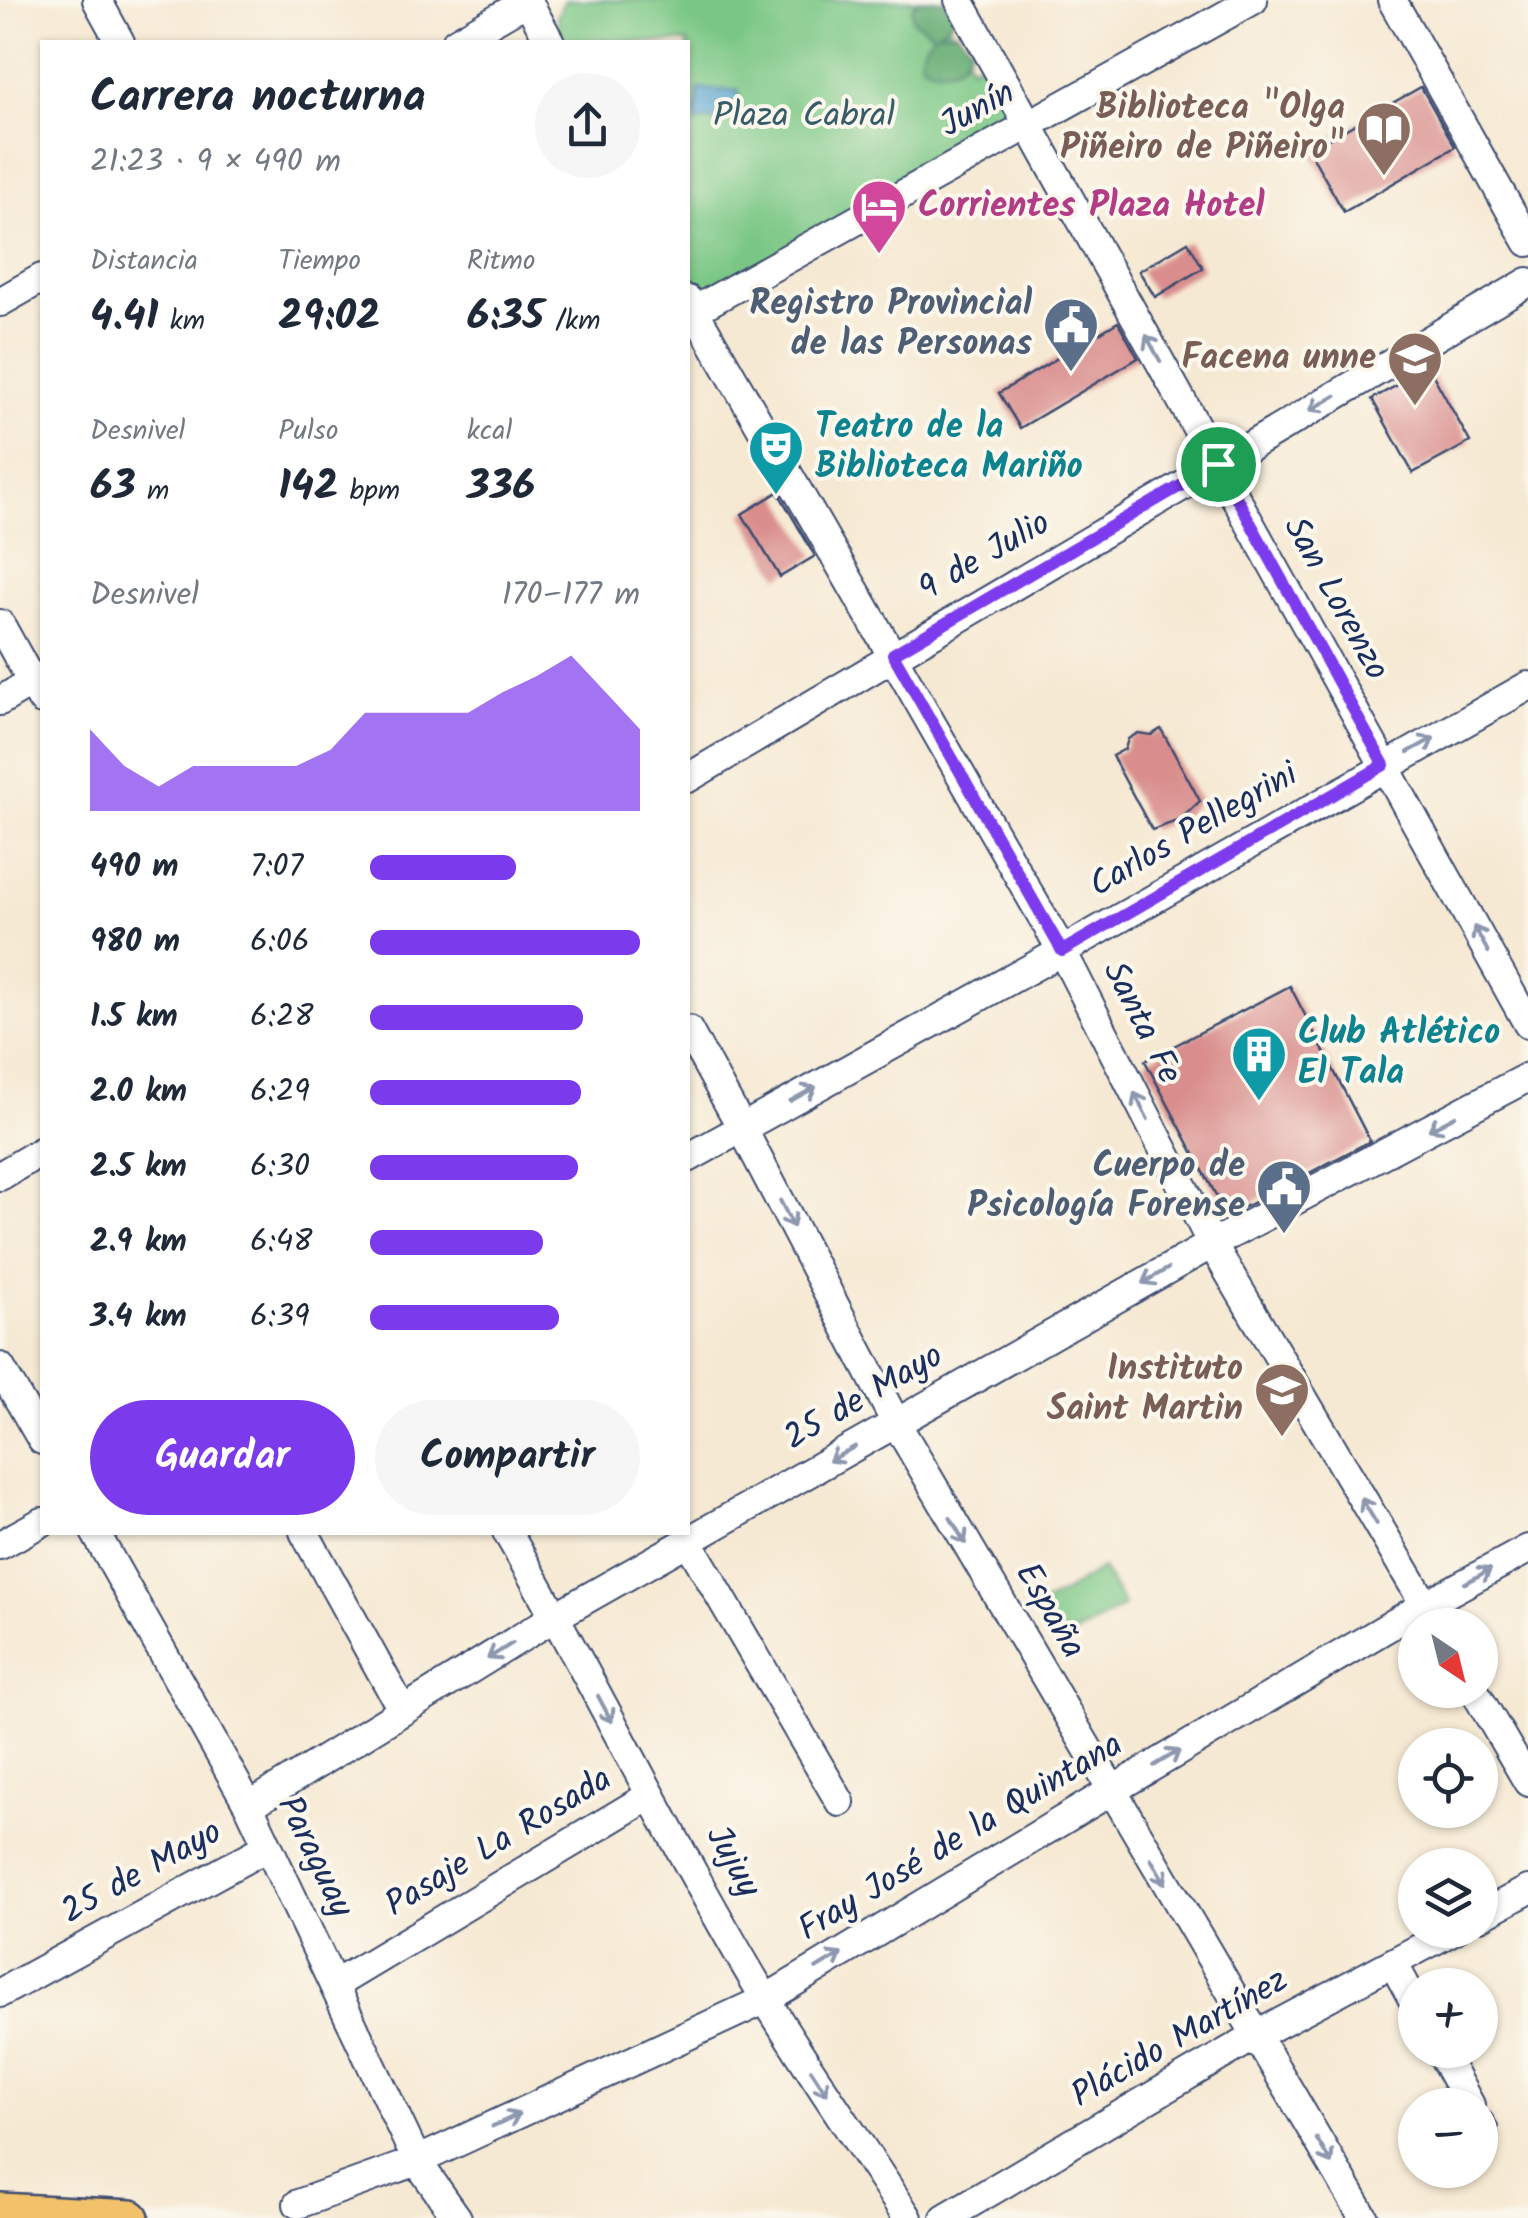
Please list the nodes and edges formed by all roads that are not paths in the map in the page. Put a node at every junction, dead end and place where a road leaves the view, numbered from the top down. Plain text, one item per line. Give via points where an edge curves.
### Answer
1 (96, 0) edge
2 (528, 0) edge
3 (959, 0) edge
4 (1253, 0) edge
5 (1392, 0) edge
6 (119, 40) edge
7 (459, 40) edge
8 (549, 40) edge
9 (1028, 124) junction
10 (1528, 242) edge
11 (40, 279) edge
12 (1528, 282) edge
13 (0, 302) edge
14 (690, 307) edge
15 (690, 310) edge
16 (1218, 464) junction
17 (0, 624) edge
18 (893, 654) junction
19 (39, 686) edge
20 (1528, 686) edge
21 (0, 701) edge
22 (1384, 765) junction
23 (690, 777) edge
24 (1062, 951) junction
25 (1528, 1024) edge
26 (690, 1034) edge
27 (1528, 1077) edge
28 (742, 1128) junction
29 (40, 1152) edge
30 (690, 1157) edge
31 (0, 1176) edge
32 (1212, 1244) junction
33 (0, 1367) edge
34 (896, 1424) junction
35 (40, 1437) edge
36 (40, 1523) edge
37 (97, 1535) edge
38 (306, 1535) edge
39 (508, 1535) edge
40 (688, 1541) junction
41 (0, 1545) edge
42 (1528, 1549) edge
43 (1427, 1608) edge
44 (1441, 1608) edge
45 (556, 1616) junction
46 (1398, 1633) edge
47 (1485, 1708) edge
48 (403, 1711) junction
49 (1528, 1782) edge
50 (1111, 1791) junction
51 (651, 1796) junction
52 (840, 1802) dead end
53 (249, 1806) junction
54 (267, 1847) junction
55 (1528, 1890) edge
56 (1498, 1906) edge
57 (1420, 1948) edge
58 (1393, 1962) junction
59 (1398, 1971) edge
60 (334, 1985) junction
61 (0, 1993) edge
62 (766, 1999) junction
63 (1255, 2036) junction
64 (417, 2160) junction
65 (298, 2204) dead end
66 (0, 2211) edge
67 (4, 2218) edge
68 (131, 2218) edge
69 (457, 2218) edge
70 (908, 2218) edge
71 (945, 2218) edge
72 (1364, 2218) edge

1 - 6 street
2 - 7 street
2 - 8 street
3 - 9 street, San Lorenzo
4 - 9 street, Junín
5 - 10 street
9 - 14 street, Junín
16 -> 9 street, San Lorenzo
11 - 13 street
12 -> 16 street, 9 de Julio
15 - 18 street, Santa Fe
16 - 18 street, 9 de Julio
16 - 22 street, San Lorenzo
17 - 19 street
18 - 23 street, 9 de Julio
18 - 24 street, Santa Fe
19 - 21 street
22 -> 20 street, Carlos Pellegrini
22 - 24 street, Carlos Pellegrini
25 -> 22 street, San Lorenzo
28 -> 24 street, Carlos Pellegrini
32 -> 24 street, Santa Fe
26 - 28 street, España
27 -> 32 street, 25 de Mayo
28 - 30 street, Carlos Pellegrini
28 -> 34 street, España
29 - 31 street
32 -> 34 street, 25 de Mayo
43 -> 32 street, Santa Fe
33 - 35 street
34 -> 40 street, 25 de Mayo
34 -> 50 street, España
36 - 41 street
37 - 53 street, Paraguay
38 - 48 street
39 - 45 street, Jujuy
40 - 45 street, 25 de Mayo
40 - 52 street
44 -> 42 street, Fray José de la Quintana
45 -> 48 street, 25 de Mayo
45 -> 51 street, Jujuy
50 -> 46 street, Fray José de la Quintana
47 - 49 street
48 - 53 street, 25 de Mayo
62 -> 50 street, Fray José de la Quintana
50 -> 63 street, España
51 - 60 street, Pasaje La Rosada
51 - 62 street, Jujuy
53 - 54 street, Paraguay
54 - 60 street, Paraguay
54 - 61 street, 25 de Mayo
55 - 56 street
57 - 58 street, Plácido Martínez
58 - 59 street
58 - 63 street, Plácido Martínez
60 - 64 street, Paraguay
64 -> 62 street, Fray José de la Quintana
62 -> 70 street, Jujuy
63 - 71 street, Plácido Martínez
63 -> 72 street, España
64 - 65 street, Fray José de la Quintana
64 - 69 street, Paraguay
66 - 67 street
66 - 68 main road

